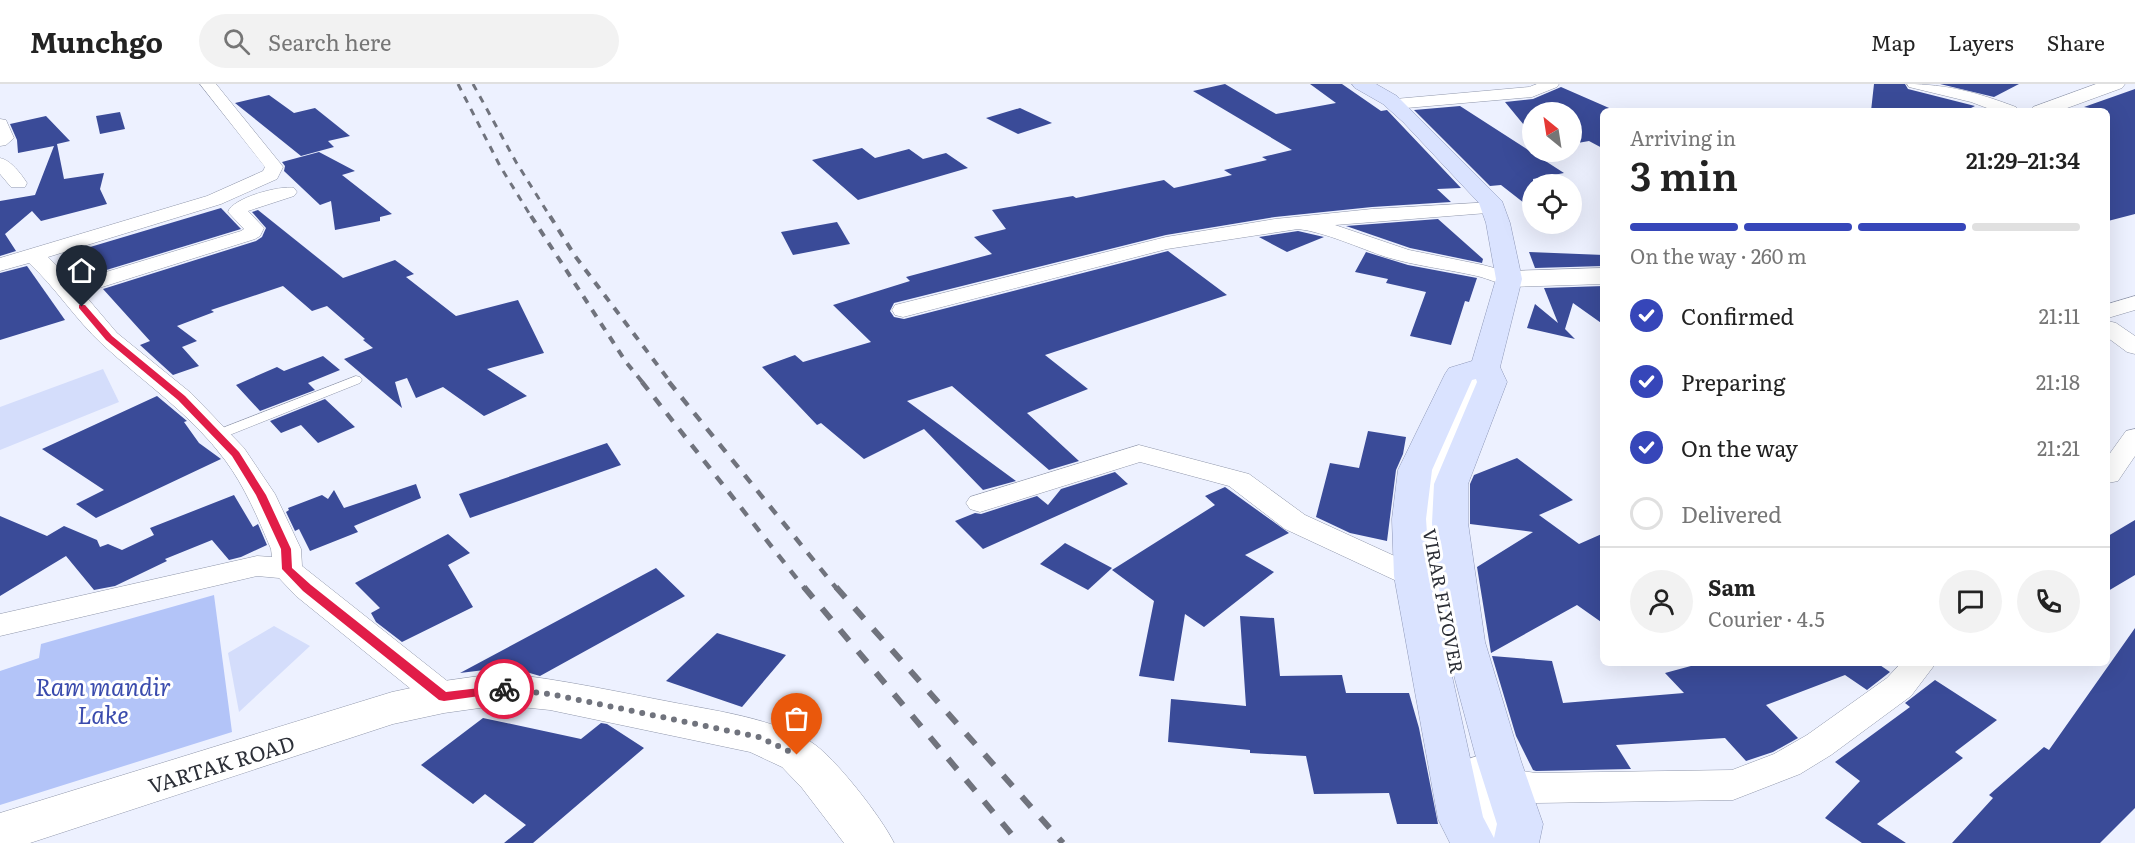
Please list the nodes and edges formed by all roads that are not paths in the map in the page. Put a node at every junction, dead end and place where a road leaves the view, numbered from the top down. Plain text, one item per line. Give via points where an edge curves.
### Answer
1 (208, 84) edge
2 (1362, 84) edge
3 (1551, 84) edge
4 (1916, 84) edge
5 (2115, 84) edge
6 (1395, 105) junction
7 (2002, 108) edge
8 (2048, 108) edge
9 (0, 124) edge
10 (0, 141) edge
11 (0, 163) edge
12 (18, 183) dead end
13 (288, 192) dead end
14 (1493, 208) junction
15 (1298, 223) junction
16 (33, 255) junction
17 (0, 266) edge
18 (1600, 276) edge
19 (1509, 279) junction
20 (68, 291) junction
21 (2135, 303) edge
22 (903, 310) dead end
23 (2110, 310) edge
24 (2110, 329) edge
25 (2135, 346) edge
26 (1478, 378) junction
27 (356, 380) dead end
28 (217, 435) junction
29 (2135, 437) edge
30 (2110, 473) edge
31 (980, 503) dead end
32 (287, 569) junction
33 (1412, 576) junction
34 (0, 624) edge
35 (1917, 666) edge
36 (444, 697) junction
37 (1508, 784) junction
38 (0, 833) edge
39 (871, 843) edge
40 (1473, 843) edge
41 (1489, 843) edge
42 (1516, 843) edge

1 - 16 street via 274,167 270,175 214,200
2 - 6 main road
3 - 6 street via 1532,92
4 - 7 street
5 - 8 main road
6 - 14 main road
9 - 10 street via 5,138
11 - 12 street
13 - 20 street via 238,209 254,228 248,235
14 - 15 street
14 - 19 main road
15 - 19 street via 1316,225 1406,256
15 - 22 street via 1166,243
16 - 17 street
16 - 20 street
18 - 19 main road
19 - 26 main road
20 - 28 street via 109,338 182,398
21 - 23 street
24 - 25 street
26 - 33 main road via 1460,374 1415,470 1409,519
26 - 37 main road via 1492,382 1451,484 1450,524 1465,642
26 - 41 main road, VIRAR FLYOVER via 1430,481 1427,516 1450,643 1494,817
27 - 28 lane
28 - 32 street via 236,454 261,495 286,549
29 - 30 street
31 - 33 street via 1139,453 1239,480 1295,522
32 - 34 street via 257,566
32 - 36 street
33 - 40 main road via 1461,819
35 - 37 street via 1899,687 1819,745 1787,764 1733,785 1536,788
36 - 38 main road, VARTAK ROAD via 392,708
36 - 39 main road, VARTAK ROAD via 501,689 550,694 759,737 797,755 818,775
37 - 42 main road via 1521,824

